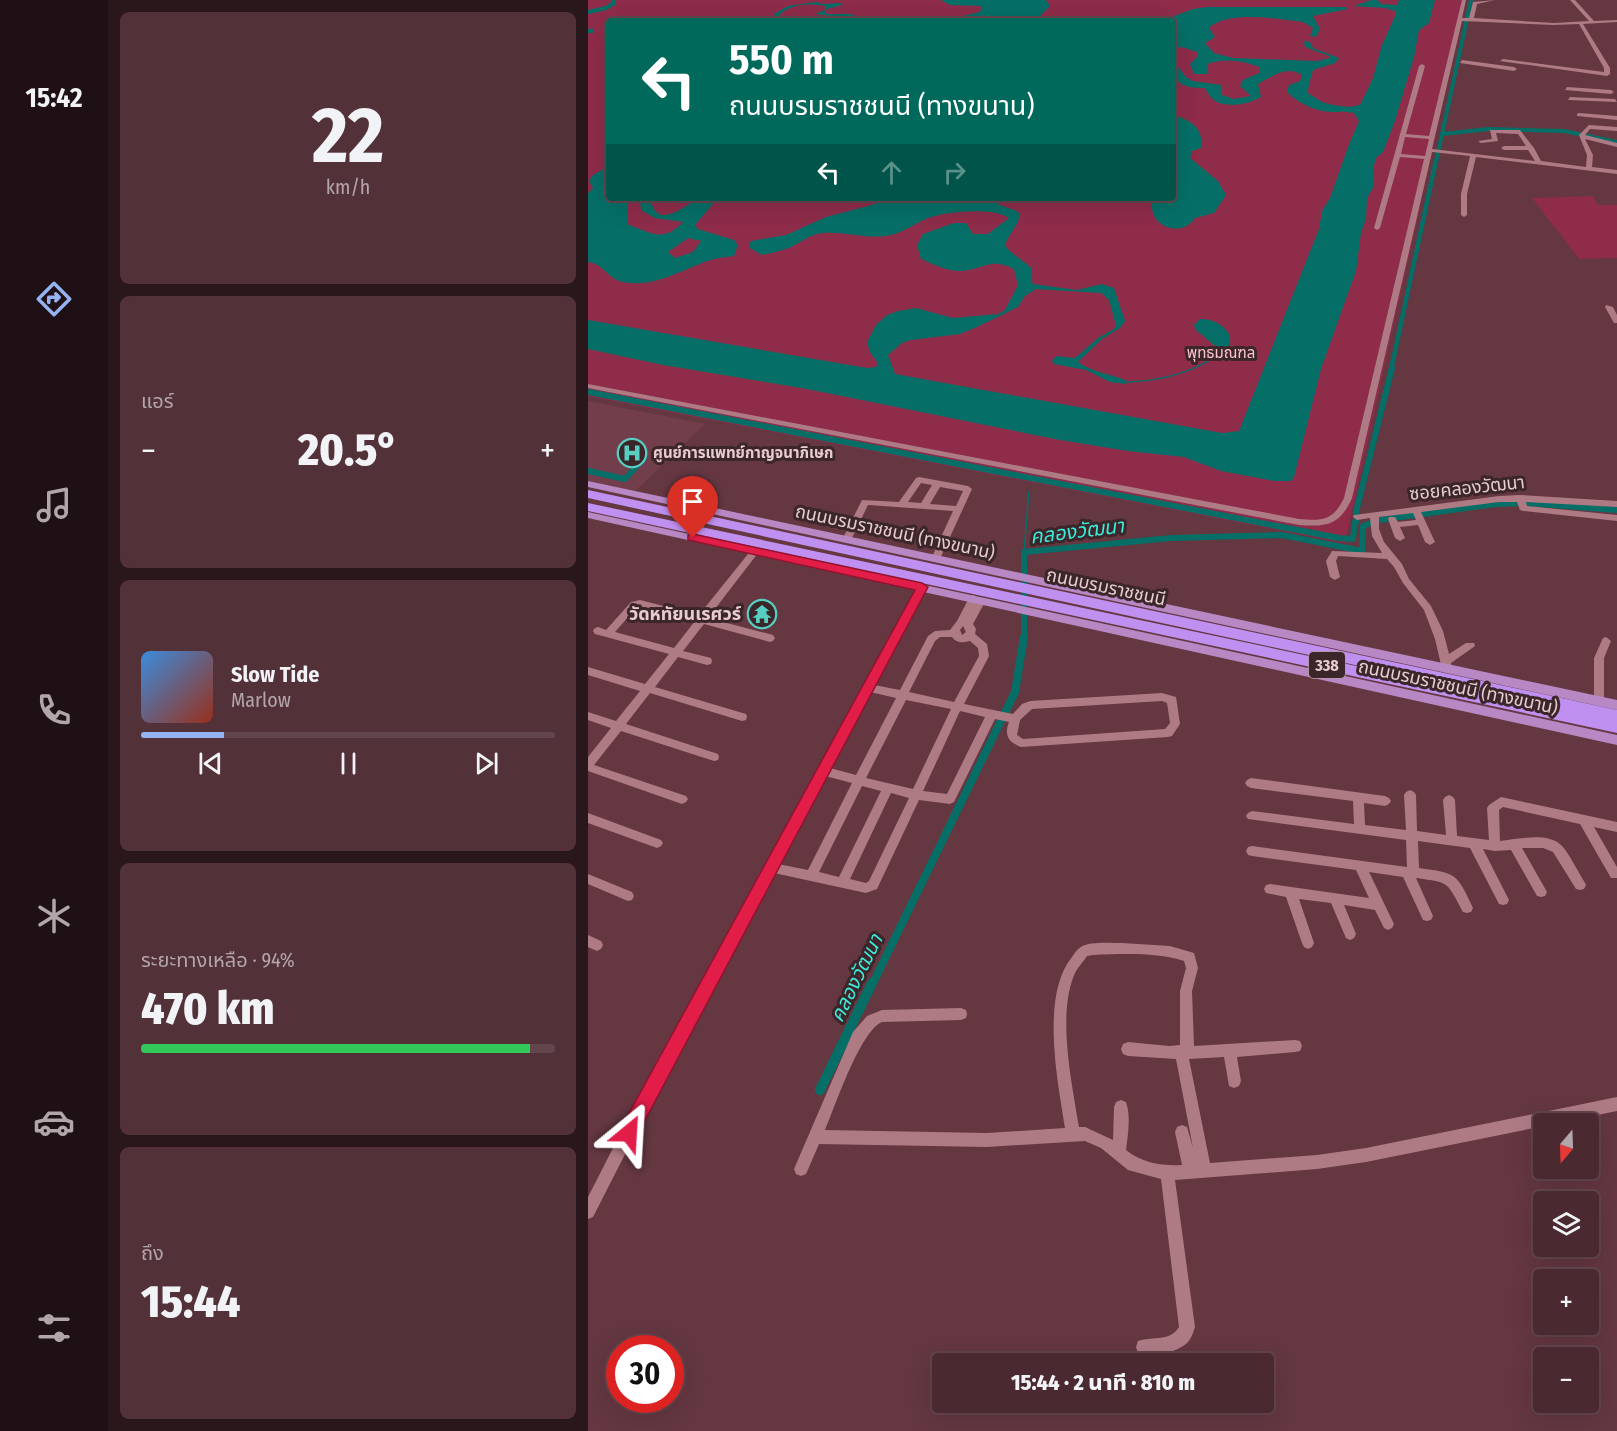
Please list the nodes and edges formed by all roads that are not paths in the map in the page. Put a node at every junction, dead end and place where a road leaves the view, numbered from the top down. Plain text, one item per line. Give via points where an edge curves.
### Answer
1 (1464, 0) edge
2 (1492, 0) edge
3 (1572, 0) edge
4 (1465, 19) junction
5 (1617, 21) edge
6 (1594, 23) junction
7 (1581, 24) junction
8 (1503, 61) dead end
9 (1462, 62) dead end
10 (1422, 66) dead end
11 (1593, 73) junction
12 (1567, 89) dead end
13 (1616, 98) edge
14 (1571, 102) dead end
15 (1579, 115) dead end
16 (1617, 118) edge
17 (1617, 129) edge
18 (1402, 135) junction
19 (1582, 135) junction
20 (1525, 137) junction
21 (1433, 138) junction
22 (1498, 138) dead end
23 (1482, 141) dead end
24 (1617, 145) edge
25 (1504, 148) dead end
26 (1531, 148) junction
27 (1396, 154) junction
28 (1429, 154) junction
29 (1473, 156) junction
30 (1540, 164) junction
31 (1589, 169) junction
32 (1617, 172) edge
33 (1464, 215) dead end
34 (1377, 228) dead end
35 (1617, 307) edge
36 (1617, 321) edge
37 (588, 386) edge
38 (938, 483) junction
39 (588, 484) edge
40 (588, 494) edge
41 (1521, 502) junction
42 (902, 504) junction
43 (1617, 504) edge
44 (924, 506) junction
45 (588, 507) edge
46 (960, 509) junction
47 (588, 515) edge
48 (1419, 516) junction
49 (1357, 517) dead end
50 (1617, 518) edge
51 (1392, 519) junction
52 (1374, 520) junction
53 (1400, 538) dead end
54 (847, 540) junction
55 (1430, 543) dead end
56 (755, 551) junction
57 (1388, 556) junction
58 (936, 559) junction
59 (1335, 577) dead end
60 (922, 587) junction
61 (1019, 593) junction
62 (1037, 597) junction
63 (977, 599) junction
64 (703, 619) junction
65 (963, 629) junction
66 (770, 638) dead end
67 (1606, 641) dead end
68 (1470, 646) dead end
69 (677, 652) junction
70 (707, 662) dead end
71 (1446, 665) junction
72 (588, 671) edge
73 (649, 688) junction
74 (870, 688) junction
75 (903, 695) junction
76 (1498, 696) junction
77 (1599, 701) junction
78 (1617, 705) edge
79 (957, 706) junction
80 (1617, 710) edge
81 (588, 716) edge
82 (1004, 716) junction
83 (1617, 716) edge
84 (742, 717) dead end
85 (619, 725) junction
86 (1617, 727) edge
87 (1617, 739) edge
88 (714, 757) dead end
89 (588, 766) edge
90 (823, 771) junction
91 (859, 780) junction
92 (1251, 783) dead end
93 (888, 788) junction
94 (916, 795) junction
95 (1410, 795) dead end
96 (1358, 797) junction
97 (682, 799) dead end
98 (1449, 800) dead end
99 (1385, 801) dead end
100 (1252, 816) dead end
101 (588, 818) edge
102 (1584, 820) junction
103 (1617, 827) edge
104 (1360, 830) junction
105 (1411, 837) junction
106 (1452, 842) junction
107 (657, 843) dead end
108 (1475, 846) junction
109 (1495, 846) junction
110 (1515, 846) junction
111 (1252, 851) dead end
112 (1360, 866) junction
113 (771, 867) junction
114 (1410, 872) junction
115 (1615, 874) dead end
116 (811, 876) junction
117 (588, 879) edge
118 (842, 883) junction
119 (1580, 885) dead end
120 (1270, 890) dead end
121 (1541, 892) dead end
122 (1290, 893) junction
123 (628, 896) dead end
124 (1336, 900) junction
125 (1503, 900) dead end
126 (1380, 905) junction
127 (1467, 908) dead end
128 (1427, 916) dead end
129 (1388, 924) dead end
130 (1350, 934) dead end
131 (1308, 943) dead end
132 (961, 1014) dead end
133 (1295, 1046) dead end
134 (1128, 1049) dead end
135 (1184, 1051) junction
136 (1230, 1051) junction
137 (1234, 1081) dead end
138 (1617, 1104) edge
139 (1121, 1107) dead end
140 (1182, 1132) dead end
141 (1072, 1134) junction
142 (815, 1137) junction
143 (1118, 1153) junction
144 (801, 1169) dead end
145 (1198, 1171) junction
146 (1167, 1173) junction
147 (588, 1212) edge
148 (1144, 1347) dead end

1 - 4 street
2 - 4 street via 1474,3
3 - 6 street
4 - 7 street
4 - 21 street
5 - 6 street
6 - 7 street
7 - 11 street via 1608,71
8 - 11 street
9 - 11 street via 1584,78
10 - 18 street
12 - 13 street
13 - 14 street
15 - 16 street
17 - 19 street via 1589,128
18 - 21 street
18 - 27 street
19 - 24 street
19 - 31 street via 1590,155
20 - 22 street
20 - 23 street via 1518,132 1492,131 1496,140
20 - 26 street
21 - 28 street
25 - 26 street
26 - 30 street
27 - 28 street
27 - 34 street
28 - 29 street
28 - 37 street via 1348,498 1341,513 1324,523 1299,522
29 - 30 street
29 - 33 street via 1460,203
30 - 31 street
31 - 32 street
35 - 36 street via 1609,307
38 - 42 street via 919,480
38 - 44 street
38 - 46 street via 968,489
39 - 54 main road, ถนนบรมราชชนนี (ทางขนาน) / 338
40 - 61 highway, ถนนบรมราชชนนี / 338
41 - 43 street, ซอยคลองวัฒนา
41 - 48 street, ซอยคลองวัฒนา
41 - 50 street
42 - 44 street
42 - 54 street via 865,502
44 - 46 street
45 - 61 highway, ถนนบรมราชชนนี / 338
46 - 58 street
47 - 56 main road, ถนนบรมราชชนนี (ทางขนาน) / 338
48 - 51 street, ซอยคลองวัฒนา
48 - 55 street
49 - 52 street, ซอยคลองวัฒนา
51 - 52 street, ซอยคลองวัฒนา
51 - 53 street
52 - 57 street
54 - 58 main road, ถนนบรมราชชนนี (ทางขนาน) / 338
56 - 60 main road, ถนนบรมราชชนนี (ทางขนาน) / 338
56 - 64 street
57 - 59 street via 1335,553 1331,561
57 - 71 street via 1399,565 1430,611
58 - 61 main road, ถนนบรมราชชนนี (ทางขนาน) / 338
60 - 63 main road, ถนนบรมราชชนนี (ทางขนาน) / 338
60 - 74 street
61 - 62 highway, ถนนบรมราชชนนี / 338
61 - 62 main road, ถนนบรมราชชนนี (ทางขนาน) / 338
61 - 63 main road, ถนนบรมราชชนนี (ทางขนาน) / 338
62 - 71 main road, ถนนบรมราชชนนี (ทางขนาน) / 338
62 - 76 highway, ถนนบรมราชชนนี / 338
62 - 87 main road, ถนนบรมราชชนนี (ทางขนาน) / 338
63 - 65 street
64 - 66 street
64 - 69 street
64 - 69 street via 637,603 603,633
65 - 75 street via 934,635
65 - 79 street via 983,647 984,656
67 - 77 street via 1599,658
68 - 71 street
69 - 70 street
69 - 73 street
71 - 77 main road, ถนนบรมราชชนนี (ทางขนาน) / 338
72 - 73 street
73 - 84 street
73 - 85 street
74 - 75 street
74 - 90 street
75 - 79 street
75 - 91 street
76 - 80 highway
76 - 83 highway, ถนนบรมราชชนนี / 338
76 - 86 highway, ถนนบรมราชชนนี / 338
76 - 87 highway
77 - 78 main road, ถนนบรมราชชนนี (ทางขนาน) / 338
79 - 82 street
79 - 94 street
81 - 85 street
82 - 82 street via 1030,705 1162,697 1172,700 1175,724 1161,735 1021,743 1012,737
82 - 94 street via 953,798
85 - 88 street
85 - 89 street
89 - 97 street
90 - 91 street
90 - 113 street
91 - 93 street
91 - 116 street
92 - 96 street
93 - 94 street
93 - 118 street
94 - 118 street via 873,885 866,888
95 - 105 street
96 - 99 street
96 - 104 street
98 - 106 street
100 - 104 street
101 - 107 street
102 - 103 street
102 - 109 street via 1501,802 1493,808
102 - 115 street
104 - 105 street
105 - 106 street
105 - 114 street
106 - 108 street
108 - 109 street
108 - 125 street
109 - 110 street
110 - 119 street via 1533,843 1557,848
110 - 121 street
111 - 112 street
112 - 114 street
112 - 126 street
113 - 116 street
113 - 147 street
114 - 127 street via 1450,879
114 - 128 street
116 - 118 street
117 - 123 street
120 - 122 street
122 - 124 street
122 - 131 street
124 - 126 street
124 - 130 street
126 - 129 street
132 - 142 street via 896,1014 873,1020 858,1037
133 - 136 street
134 - 135 street
135 - 136 street
135 - 141 street via 1190,957 1172,952 1084,951 1072,968 1061,1009 1062,1064
135 - 145 street
136 - 137 street
138 - 145 street via 1366,1155
139 - 143 street
140 - 145 street
141 - 142 street via 987,1140
141 - 143 street via 1096,1137
142 - 144 street
143 - 146 street via 1141,1169
145 - 146 street
146 - 148 street via 1186,1327 1178,1342

